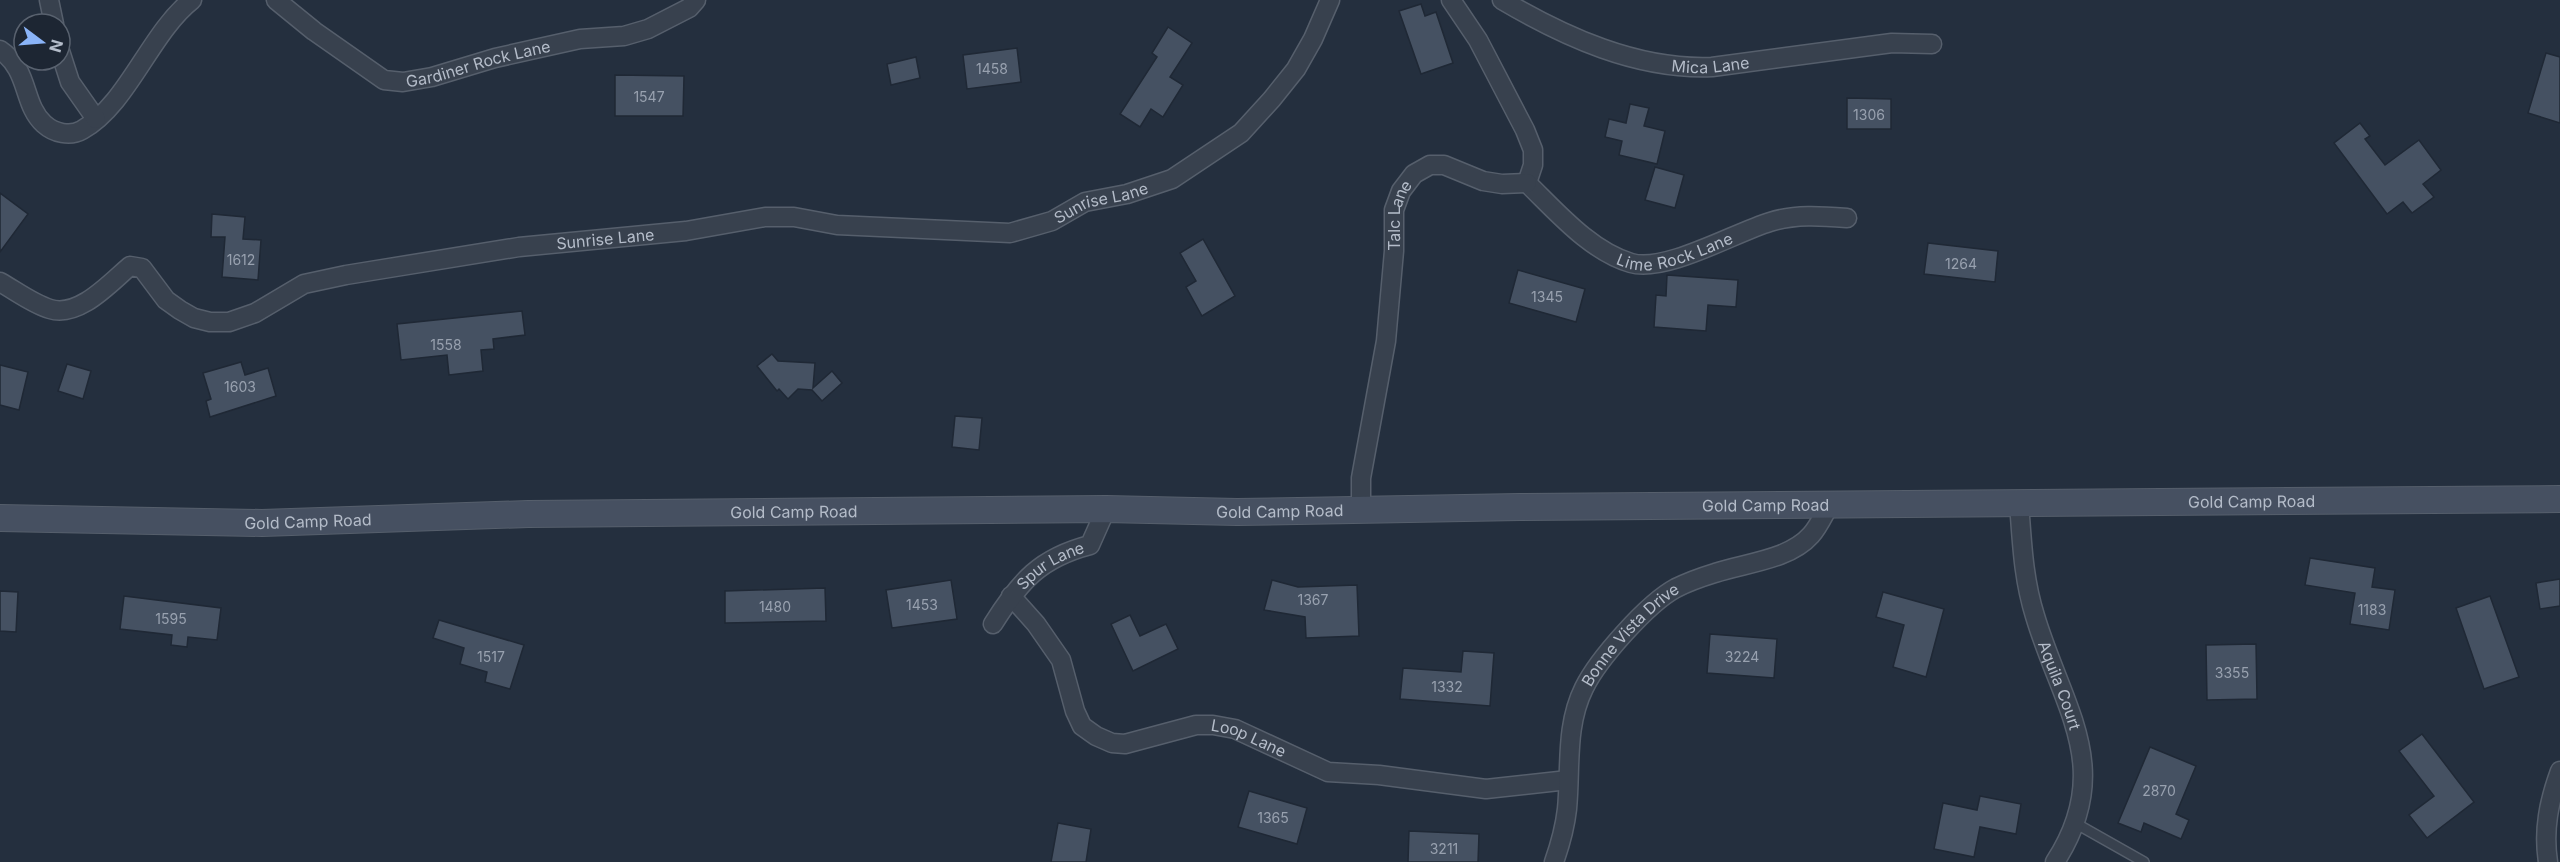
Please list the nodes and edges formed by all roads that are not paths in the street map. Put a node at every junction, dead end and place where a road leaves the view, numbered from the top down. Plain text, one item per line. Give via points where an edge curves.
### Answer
1 (192, 0) edge
2 (276, 0) edge
3 (696, 0) edge
4 (1330, 0) edge
5 (1451, 0) edge
6 (1502, 0) edge
7 (1932, 44) dead end
8 (0, 50) edge
9 (67, 72) edge
10 (96, 119) junction
11 (1527, 183) junction
12 (1847, 218) dead end
13 (0, 282) edge
14 (2560, 499) edge
15 (2019, 503) junction
16 (1830, 504) junction
17 (1107, 509) junction
18 (1361, 510) junction
19 (0, 518) edge
20 (1011, 596) junction
21 (993, 624) dead end
22 (2560, 771) edge
23 (1568, 780) junction
24 (2075, 823) junction
25 (1554, 862) edge
26 (2055, 862) edge
27 (2144, 862) edge
28 (2548, 862) edge

1 - 10 street via 166,26 120,93
2 - 3 street, Gardiner Rock Lane via 384,80 403,82 580,39 624,36 648,29 689,8
4 - 13 street, Sunrise Lane via 1296,69 1240,133 1172,179 1127,194 1085,202 1052,221 1010,233 837,225 765,216 686,231 519,247 346,275 304,284 255,313 229,322 210,322 187,314 166,300 142,268 130,266 106,288 68,311 51,310
5 - 11 street via 1478,39 1525,130 1533,150
6 - 7 street, Mica Lane via 1571,36 1649,63 1687,68 1892,43
8 - 10 street via 20,71 35,114 44,124 65,134 81,131
9 - 10 street
11 - 12 street, Lime Rock Lane via 1610,255 1650,266 1771,222 1820,216
11 - 18 street, Talc Lane via 1483,181 1452,168 1430,165 1414,174 1401,191 1394,210 1388,320 1361,478
14 - 15 street, Gold Camp Road
15 - 16 street, Gold Camp Road
15 - 24 street, Aquila Court via 2027,587 2080,742 2084,777
16 - 18 street, Gold Camp Road
16 - 23 street, Bonne Vista Drive via 1812,534 1801,544 1675,589 1622,637 1596,666 1576,706
17 - 18 street, Gold Camp Road
17 - 19 street, Gold Camp Road via 528,514 262,523
17 - 20 street, Spur Lane via 1090,545 1048,561 1032,572
20 - 21 street, Spur Lane
20 - 23 street, Loop Lane via 1061,660 1082,726 1112,743 1125,744 1196,725 1213,725 1235,729 1328,772 1486,789
22 - 28 street via 2547,821
23 - 25 street, Bonne Vista Drive via 1567,810
24 - 26 street, Aquila Court
24 - 27 lane

